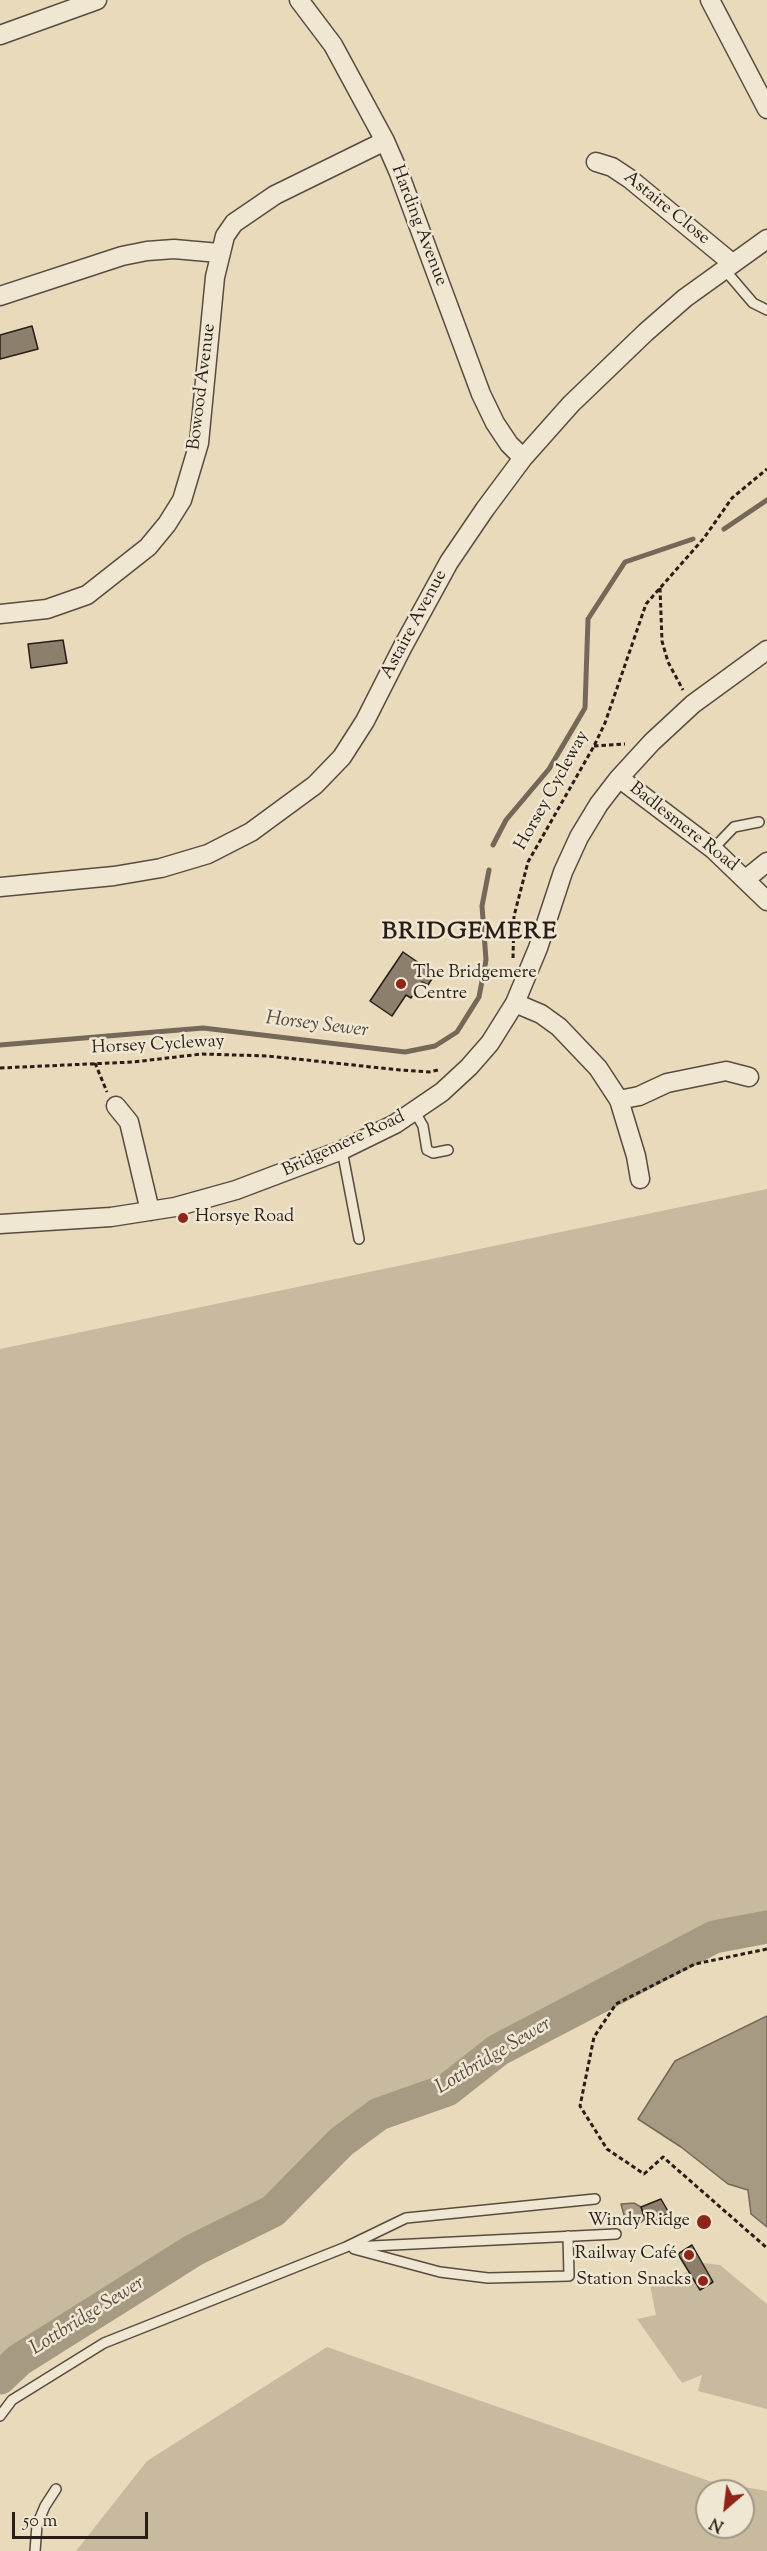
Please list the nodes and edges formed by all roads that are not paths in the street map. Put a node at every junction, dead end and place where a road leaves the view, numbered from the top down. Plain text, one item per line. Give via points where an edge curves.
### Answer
1 (97, 0) edge
2 (299, 0) edge
3 (710, 0) edge
4 (0, 35) edge
5 (767, 109) edge
6 (385, 141) junction
7 (596, 162) dead end
8 (767, 239) edge
9 (219, 254) junction
10 (728, 266) junction
11 (0, 296) edge
12 (767, 310) edge
13 (523, 458) junction
14 (0, 614) edge
15 (767, 650) edge
16 (619, 778) junction
17 (759, 822) dead end
18 (712, 849) junction
19 (767, 862) edge
20 (746, 879) junction
21 (0, 887) edge
22 (767, 901) edge
23 (514, 1003) junction
24 (749, 1077) dead end
25 (620, 1100) junction
26 (116, 1106) road end
27 (415, 1112) junction
28 (342, 1150) junction
29 (448, 1150) dead end
30 (640, 1179) dead end
31 (150, 1211) junction
32 (0, 1224) edge
33 (359, 1239) dead end
34 (596, 2199) dead end
35 (616, 2234) dead end
36 (568, 2236) junction
37 (346, 2247) junction
38 (0, 2416) edge
39 (56, 2489) dead end
40 (35, 2551) edge

1 - 4 street
2 - 6 street, Harding Avenue via 333,45
3 - 5 street
6 - 9 street, Bowood Avenue via 250,211 234,223
6 - 13 street, Harding Avenue via 481,394 495,423
7 - 10 street, Astaire Close via 630,179
8 - 10 street, Astaire Avenue
9 - 11 street via 174,249 147,251
9 - 14 street, Bowood Avenue via 199,443 182,500 148,547 87,595 47,609
10 - 12 lane via 753,303
10 - 13 street, Astaire Avenue via 685,298 607,368
13 - 21 street, Astaire Avenue via 449,562 342,757 315,785 251,832 208,854 114,876
15 - 16 street, Bridgemere Road via 693,704
16 - 18 street, Badlesmere Road
16 - 23 street, Bridgemere Road via 575,846
17 - 18 lane via 734,827
18 - 20 street, Badlesmere Road
19 - 20 street, Badlesmere Road
20 - 22 street, Badlesmere Road
23 - 25 street via 559,1027 598,1068
23 - 27 street, Bridgemere Road via 490,1043 469,1067
24 - 25 street via 726,1071 667,1083
25 - 30 street
26 - 31 street via 129,1122
27 - 28 street, Bridgemere Road
27 - 29 lane via 423,1126 427,1150
28 - 31 street, Bridgemere Road via 236,1190
28 - 33 lane
31 - 32 street, Bridgemere Road
34 - 37 lane via 406,2218
35 - 36 lane
36 - 37 lane
36 - 37 lane via 569,2276 488,2278 440,2272
37 - 38 lane via 104,2343 12,2400
39 - 40 lane via 37,2525

